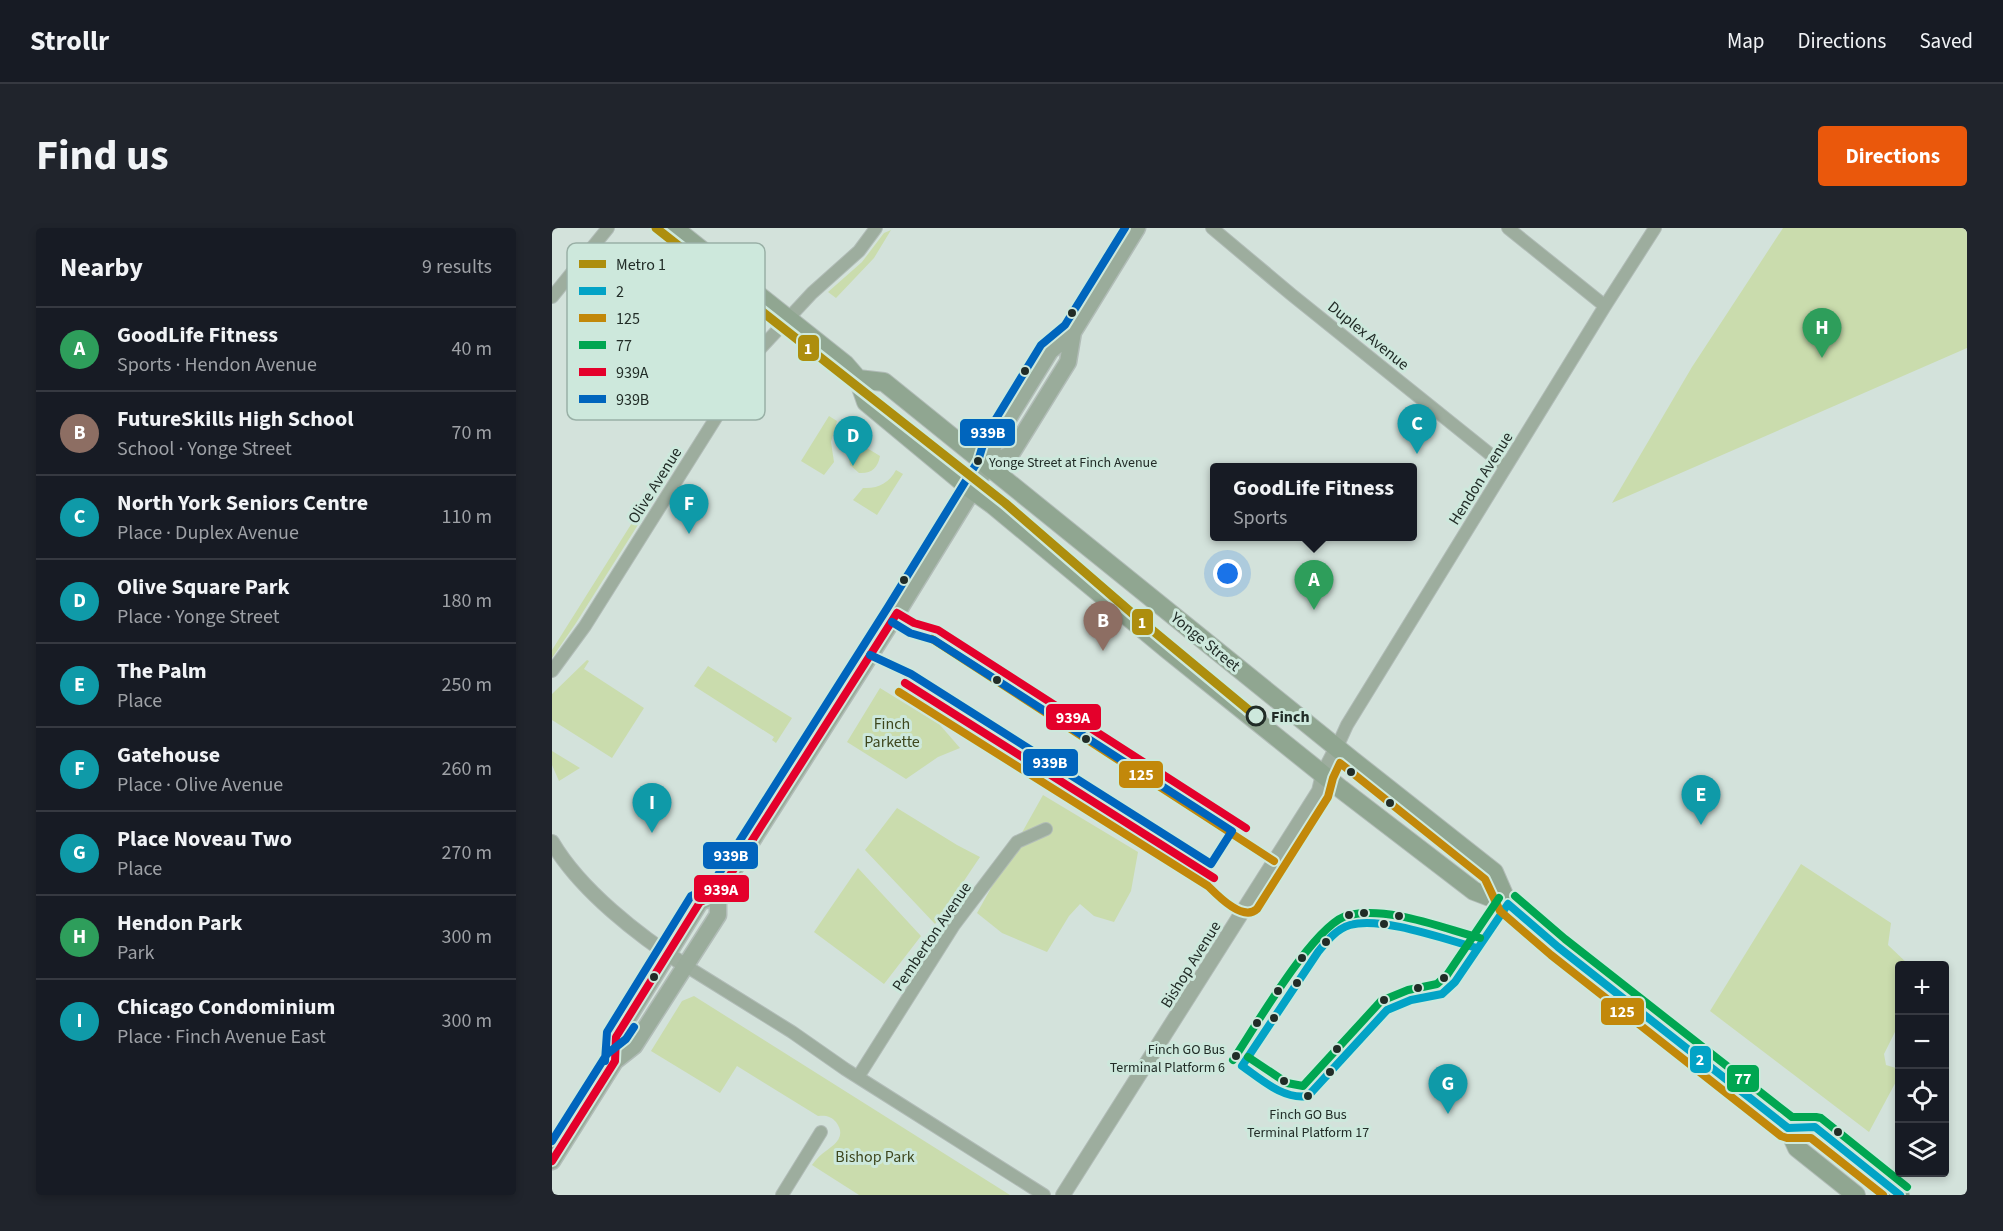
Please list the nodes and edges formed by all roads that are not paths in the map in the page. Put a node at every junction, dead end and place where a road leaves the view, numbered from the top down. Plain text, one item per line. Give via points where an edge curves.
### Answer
1 (608, 228) edge
2 (674, 228) edge
3 (876, 228) edge
4 (1137, 228) edge
5 (1212, 228) edge
6 (1508, 228) edge
7 (1655, 228) edge
8 (596, 243) edge
9 (693, 243) edge
10 (567, 279) edge
11 (552, 297) edge
12 (765, 301) edge
13 (1605, 306) junction
14 (788, 319) junction
15 (765, 344) edge
16 (858, 379) junction
17 (715, 420) edge
18 (988, 465) junction
19 (1506, 467) junction
20 (972, 490) junction
21 (552, 671) edge
22 (1336, 747) junction
23 (1323, 774) junction
24 (1046, 829) dead end
25 (552, 842) edge
26 (718, 894) junction
27 (1508, 904) junction
28 (668, 954) junction
29 (686, 966) junction
30 (615, 1061) junction
31 (858, 1077) junction
32 (1788, 1128) junction
33 (821, 1132) dead end
34 (552, 1161) edge
35 (782, 1195) edge
36 (1044, 1195) edge
37 (1063, 1195) edge
38 (1856, 1195) edge
39 (1900, 1195) edge

1 - 8 street
2 - 9 main road, Yonge Street
3 - 14 street, Olive Avenue via 860,251
4 - 18 main road via 1073,332 1050,351 995,440
5 - 19 street, Duplex Avenue
6 - 13 street
7 - 13 street, Hendon Avenue
10 - 11 street
12 - 14 main road, Yonge Street
13 - 19 street, Hendon Avenue
14 - 15 street, Olive Avenue
14 - 16 main road, Yonge Street
16 - 18 main road, Yonge Street via 884,382
16 - 20 main road, Yonge Street via 866,402
17 - 21 street, Olive Avenue via 585,626
18 - 20 main road
18 - 22 main road, Yonge Street
19 - 22 street, Hendon Avenue
20 - 23 main road, Yonge Street
20 - 26 main road
22 - 23 street, Bishop Avenue
22 - 27 main road, Yonge Street via 1494,872
23 - 27 main road, Yonge Street via 1474,891
23 - 37 street, Bishop Avenue via 1319,791
24 - 31 street, Pemberton Avenue via 1017,842 954,925
25 - 28 street via 598,898
26 - 28 main road via 700,902
26 - 29 main road via 718,915
27 - 32 main road, Yonge Street
28 - 29 street
28 - 30 main road via 616,1037
29 - 30 main road via 634,1046
29 - 31 street
30 - 34 main road
31 - 36 street
32 - 38 main road, Yonge Street via 1797,1148
32 - 39 main road via 1815,1127
33 - 35 street

